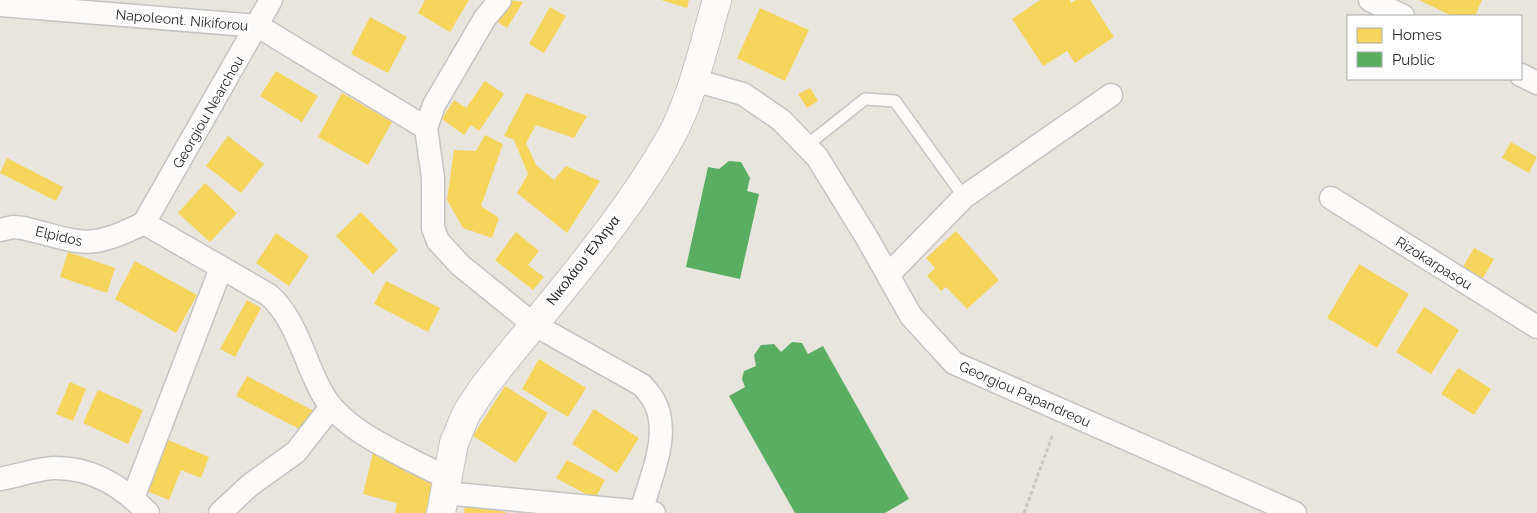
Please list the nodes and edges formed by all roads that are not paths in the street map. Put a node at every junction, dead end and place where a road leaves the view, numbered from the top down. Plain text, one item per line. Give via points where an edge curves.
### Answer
1 (271, 0) edge
2 (500, 0) edge
3 (717, 0) edge
4 (1370, 0) edge
5 (0, 5) edge
6 (1401, 15) edge
7 (258, 26) junction
8 (1522, 75) edge
9 (694, 80) junction
10 (1537, 83) edge
11 (1111, 95) dead end
12 (426, 128) junction
13 (806, 146) junction
14 (964, 197) junction
15 (1331, 198) dead end
16 (144, 223) junction
17 (0, 230) edge
18 (221, 268) junction
19 (888, 276) junction
20 (533, 324) junction
21 (1537, 327) edge
22 (331, 407) junction
23 (0, 479) edge
24 (445, 494) edge
25 (140, 505) edge
26 (648, 512) edge
27 (220, 513) edge
28 (1295, 513) edge

1 - 7 street, Georgiou Nearchou
2 - 12 street via 485,18 434,105
3 - 9 street, Νικολάου Έλληνα
4 - 6 street
5 - 7 street, Napoleont. Nikiforou
7 - 12 street, Napoleont. Nikiforou
7 - 16 street, Georgiou Nearchou
8 - 10 street
9 - 13 street, Georgiou Papandreou via 743,94 781,120
9 - 20 street, Νικολάου Έλληνα via 670,138 639,188
11 - 14 street
12 - 20 street via 433,178 433,228 438,241 460,265
13 - 14 lane via 865,98 895,101
13 - 19 street, Georgiou Papandreou via 817,157
14 - 19 street
15 - 21 street, Rizokarpasou
16 - 17 street, Elpidos via 104,241 82,243 13,226
16 - 18 street
18 - 22 street via 269,295 278,304
18 - 25 street
19 - 28 street, Georgiou Papandreou via 911,316 954,363
20 - 24 street, Νικολάου Έλληνα via 466,414 454,443
20 - 26 street via 642,385 654,401 661,422 660,444
22 - 24 street via 353,427 433,472
22 - 27 street via 296,452 250,485
23 - 25 street via 52,468 75,470 118,486
24 - 26 street

